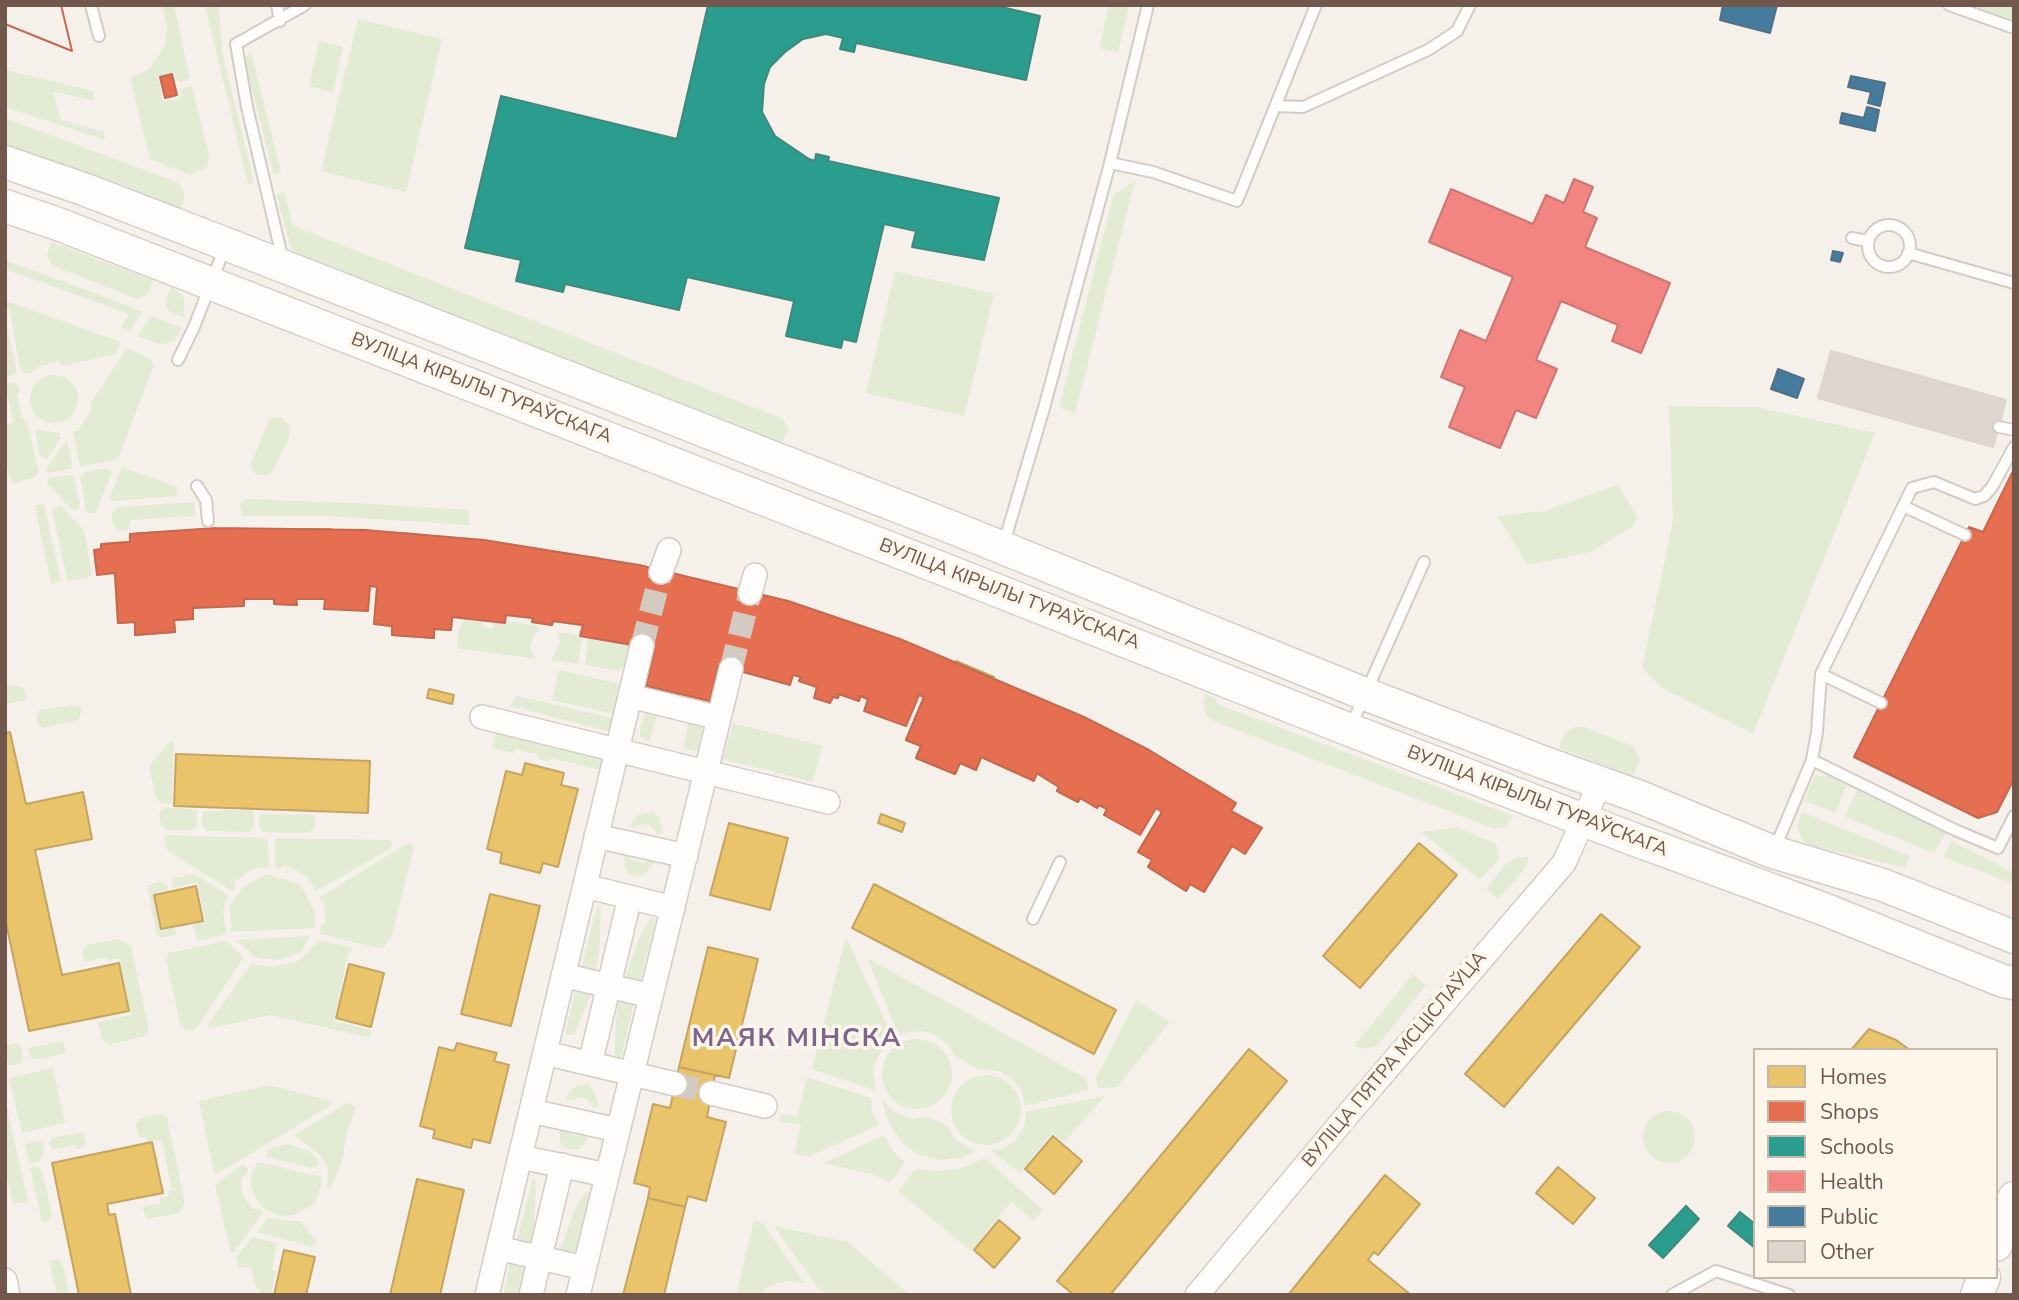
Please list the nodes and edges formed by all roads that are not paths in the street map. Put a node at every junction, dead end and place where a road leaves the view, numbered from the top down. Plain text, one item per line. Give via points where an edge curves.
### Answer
1 (91, 5) edge
2 (277, 5) edge
3 (305, 5) edge
4 (1148, 5) edge
5 (1316, 5) edge
6 (1471, 5) edge
7 (1949, 5) edge
8 (280, 21) junction
9 (2014, 28) edge
10 (99, 36) dead end
11 (1276, 106) junction
12 (5, 162) edge
13 (1110, 163) junction
14 (5, 206) edge
15 (1852, 238) dead end
16 (1868, 241) junction
17 (226, 244) junction
18 (1908, 253) junction
19 (284, 267) junction
20 (2014, 283) edge
21 (211, 284) junction
22 (178, 360) dead end
23 (1998, 427) dead end
24 (2014, 430) edge
25 (2014, 447) edge
26 (197, 486) dead end
27 (1903, 506) junction
28 (208, 521) dead end
29 (1965, 535) dead end
30 (1002, 548) junction
31 (1424, 562) dead end
32 (642, 646) tunnel mouth
33 (731, 669) tunnel mouth
34 (1821, 674) junction
35 (1365, 694) junction
36 (630, 696) junction
37 (1881, 703) dead end
38 (482, 717) dead end
39 (719, 718) junction
40 (1350, 730) junction
41 (617, 750) junction
42 (1812, 760) junction
43 (706, 772) junction
44 (1600, 783) junction
45 (828, 802) dead end
46 (2014, 816) edge
47 (1585, 820) junction
48 (597, 836) junction
49 (1773, 852) junction
50 (686, 856) junction
51 (1060, 862) dead end
52 (584, 886) junction
53 (630, 897) junction
54 (673, 908) junction
55 (1033, 919) dead end
56 (2014, 937) edge
57 (563, 975) junction
58 (2014, 983) edge
59 (609, 986) junction
60 (651, 996) junction
61 (545, 1053) junction
62 (590, 1064) junction
63 (632, 1074) junction
64 (675, 1084) tunnel mouth
65 (711, 1093) tunnel mouth
66 (765, 1106) dead end
67 (531, 1111) junction
68 (618, 1130) junction
69 (520, 1157) junction
70 (562, 1166) junction
71 (607, 1175) junction
72 (2014, 1198) edge
73 (1998, 1240) edge
74 (498, 1248) junction
75 (540, 1257) junction
76 (584, 1268) junction
77 (5, 1280) edge
78 (8, 1295) edge
79 (487, 1295) edge
80 (531, 1295) edge
81 (578, 1295) edge
82 (1197, 1295) edge
83 (1672, 1295) edge
84 (1789, 1295) edge

1 - 10 lane
2 - 8 lane
3 - 8 lane
4 - 13 lane
5 - 11 lane
6 - 11 lane via 1457,31 1428,50 1303,107
7 - 9 lane
8 - 19 lane via 236,44
11 - 13 lane via 1237,201 1153,172
12 - 17 main road, ВУЛІЦА КІРЫЛЫ ТУРАЎСКАГА
13 - 30 lane
14 - 21 main road, ВУЛІЦА КІРЫЛЫ ТУРАЎСКАГА
15 - 16 lane
16 - 18 lane via 1871,259 1883,267 1898,266
16 - 18 lane via 1877,228 1896,227 1907,235
17 - 19 main road, ВУЛІЦА КІРЫЛЫ ТУРАЎСКАГА
17 - 21 lane
18 - 20 lane
19 - 30 main road, ВУЛІЦА КІРЫЛЫ ТУРАЎСКАГА
21 - 22 lane
21 - 40 main road, ВУЛІЦА КІРЫЛЫ ТУРАЎСКАГА
23 - 24 lane
25 - 27 lane via 1984,496 1975,499 1934,482 1912,488
26 - 28 lane via 206,500
27 - 29 lane
27 - 34 lane
30 - 35 main road, ВУЛІЦА КІРЫЛЫ ТУРАЎСКАГА
31 - 35 lane
32 - 36 street
33 - 39 street
34 - 37 lane
34 - 42 lane
35 - 40 lane
35 - 44 main road, ВУЛІЦА КІРЫЛЫ ТУРАЎСКАГА
36 - 39 street
36 - 41 street
38 - 41 street
39 - 43 street
40 - 47 main road, ВУЛІЦА КІРЫЛЫ ТУРАЎСКАГА
41 - 43 street
41 - 48 street
42 - 46 lane via 1998,848
42 - 49 lane
43 - 45 street
43 - 50 street
44 - 47 street, ВУЛІЦА ПЯТРА МСЦІСЛАЎЦА
44 - 49 main road, ВУЛІЦА КІРЫЛЫ ТУРАЎСКАГА
47 - 58 main road, ВУЛІЦА КІРЫЛЫ ТУРАЎСКАГА
47 - 82 street, ВУЛІЦА ПЯТРА МСЦІСЛАЎЦА via 1564,863
48 - 50 street
48 - 52 street
49 - 56 main road, ВУЛІЦА КІРЫЛЫ ТУРАЎСКАГА via 1883,885
50 - 54 street
51 - 55 lane
52 - 53 street
52 - 57 street
53 - 54 street
53 - 59 street
54 - 60 street
57 - 59 street
57 - 61 street
59 - 60 street
59 - 62 street
60 - 63 street
61 - 62 street
61 - 67 street
62 - 63 street
63 - 64 street
63 - 68 street
65 - 66 street
67 - 68 street
67 - 69 street
68 - 71 street
69 - 70 street
69 - 74 street
70 - 71 street
70 - 75 street
71 - 76 street
72 - 73 main road
74 - 75 street
74 - 79 street
75 - 76 street
75 - 80 street
76 - 81 street
77 - 78 street
83 - 84 lane via 1716,1271

